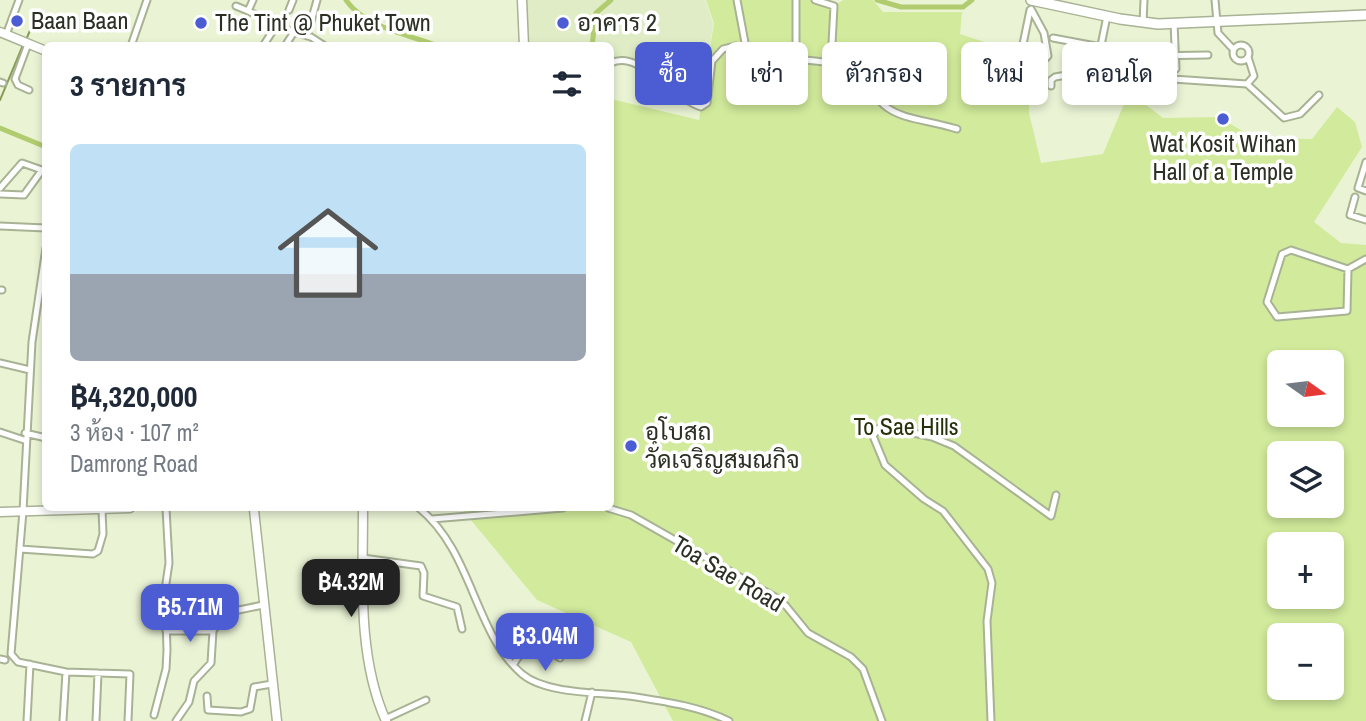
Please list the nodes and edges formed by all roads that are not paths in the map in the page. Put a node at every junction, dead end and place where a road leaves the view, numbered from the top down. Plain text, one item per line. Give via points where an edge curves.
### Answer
1 (19, 0) edge
2 (147, 0) edge
3 (253, 0) edge
4 (293, 0) edge
5 (317, 0) edge
6 (522, 0) edge
7 (737, 0) edge
8 (796, 0) edge
9 (815, 0) edge
10 (1144, 0) edge
11 (1215, 0) edge
12 (1031, 3) edge
13 (236, 6) dead end
14 (289, 10) dead end
15 (248, 11) junction
16 (1107, 16) junction
17 (1366, 18) edge
18 (1217, 20) junction
19 (1143, 23) junction
20 (1174, 23) junction
21 (276, 26) junction
22 (3, 33) edge
23 (294, 33) junction
24 (307, 36) junction
25 (1053, 38) dead end
26 (132, 42) edge
27 (266, 42) edge
28 (288, 42) edge
29 (317, 42) edge
30 (524, 42) edge
31 (745, 42) edge
32 (796, 42) edge
33 (832, 42) edge
34 (1023, 42) edge
35 (1046, 42) edge
36 (1074, 42) edge
37 (1102, 42) edge
38 (1175, 42) edge
39 (26, 43) junction
40 (42, 49) edge
41 (1233, 49) junction
42 (726, 50) edge
43 (1177, 55) edge
44 (1208, 55) dead end
45 (1248, 57) junction
46 (614, 61) edge
47 (1062, 76) edge
48 (1177, 79) edge
49 (1247, 83) junction
50 (1051, 86) dead end
51 (29, 90) dead end
52 (1319, 95) dead end
53 (880, 105) edge
54 (957, 129) dead end
55 (1366, 162) edge
56 (42, 169) edge
57 (42, 172) edge
58 (0, 188) edge
59 (1366, 191) edge
60 (0, 194) edge
61 (1355, 197) dead end
62 (1366, 220) edge
63 (0, 226) edge
64 (42, 228) edge
65 (1366, 259) edge
66 (1348, 269) junction
67 (42, 271) edge
68 (37, 299) junction
69 (42, 300) edge
70 (0, 363) edge
71 (30, 370) junction
72 (0, 432) edge
73 (25, 437) junction
74 (42, 439) edge
75 (1056, 495) dead end
76 (614, 510) edge
77 (23, 511) junction
78 (42, 511) edge
79 (102, 511) edge
80 (166, 511) edge
81 (257, 511) edge
82 (363, 511) edge
83 (423, 511) edge
84 (484, 511) edge
85 (0, 513) edge
86 (432, 519) junction
87 (20, 549) junction
88 (363, 558) junction
89 (262, 605) junction
90 (462, 629) dead end
91 (166, 631) junction
92 (214, 631) junction
93 (561, 658) dead end
94 (30, 664) junction
95 (513, 665) junction
96 (66, 672) junction
97 (98, 673) junction
98 (272, 684) junction
99 (592, 692) junction
100 (207, 696) dead end
101 (426, 700) dead end
102 (154, 715) dead end
103 (385, 720) edge
104 (27, 721) edge
105 (62, 721) edge
106 (96, 721) edge
107 (128, 721) edge
108 (176, 721) edge
109 (277, 721) edge
110 (585, 721) edge
111 (729, 721) edge
112 (882, 721) edge
113 (991, 721) edge

1 - 22 street
2 - 26 street
3 - 15 street
4 - 14 street
5 - 24 street
6 - 30 street
7 - 31 street
8 - 32 street
9 - 33 street via 834,6
10 - 19 street
11 - 18 street
12 - 16 main road
12 - 34 street
12 - 35 street
13 - 15 street
15 - 21 street
16 - 19 main road
16 - 37 street
17 - 18 main road
18 - 20 main road
18 - 41 street via 1221,39
19 - 20 main road
20 - 38 street
21 - 23 street
21 - 27 street
22 - 39 street
23 - 24 street
23 - 28 street
24 - 29 street
25 - 36 street
39 - 40 street
39 - 51 street via 15,79
41 - 45 street via 1245,46
41 - 45 street via 1236,60
42 - 46 street via 717,53 707,103 701,107 689,103 637,63
43 - 44 street
45 - 49 street via 1254,76
47 - 50 street via 1051,80
48 - 49 street
49 - 52 street via 1284,118 1300,114
53 - 54 street via 902,117
55 - 59 street via 1358,188
56 - 58 street via 22,163
57 - 60 street via 24,195
61 - 62 street via 1350,215
63 - 64 street
65 - 66 street
66 - 66 street via 1347,311 1277,317 1267,302 1282,254 1292,250
67 - 68 street
68 - 69 street
68 - 71 street
70 - 71 street
71 - 73 street
72 - 73 street
73 - 74 street
73 - 77 street
75 - 113 street via 1051,516 954,446 886,427 873,436 885,464 943,510 988,569 992,583 987,621
76 - 112 street, Toa Sae Road via 631,515 775,597 816,640 851,657 863,669
77 - 78 street
77 - 85 street
77 - 87 street
79 - 87 street via 103,534 93,554
80 - 91 street
81 - 89 street
82 - 88 street
83 - 86 street
84 - 86 street
86 - 95 street via 465,568 499,649
87 - 94 street via 11,654 18,663
88 - 90 street via 421,566 424,596 457,607
88 - 103 street via 366,638
89 - 92 street via 229,612
89 - 98 street
91 - 92 street
91 - 102 street via 166,669
92 - 108 street via 211,663 194,681 189,702
93 - 95 street via 531,638
94 - 96 street
94 - 104 street
95 - 99 street via 541,685
96 - 97 street
96 - 105 street
97 - 106 street
97 - 107 street via 130,674
98 - 100 street via 254,687 250,709 241,712 208,710
98 - 109 street
99 - 110 street
99 - 111 street via 708,710
101 - 103 street

